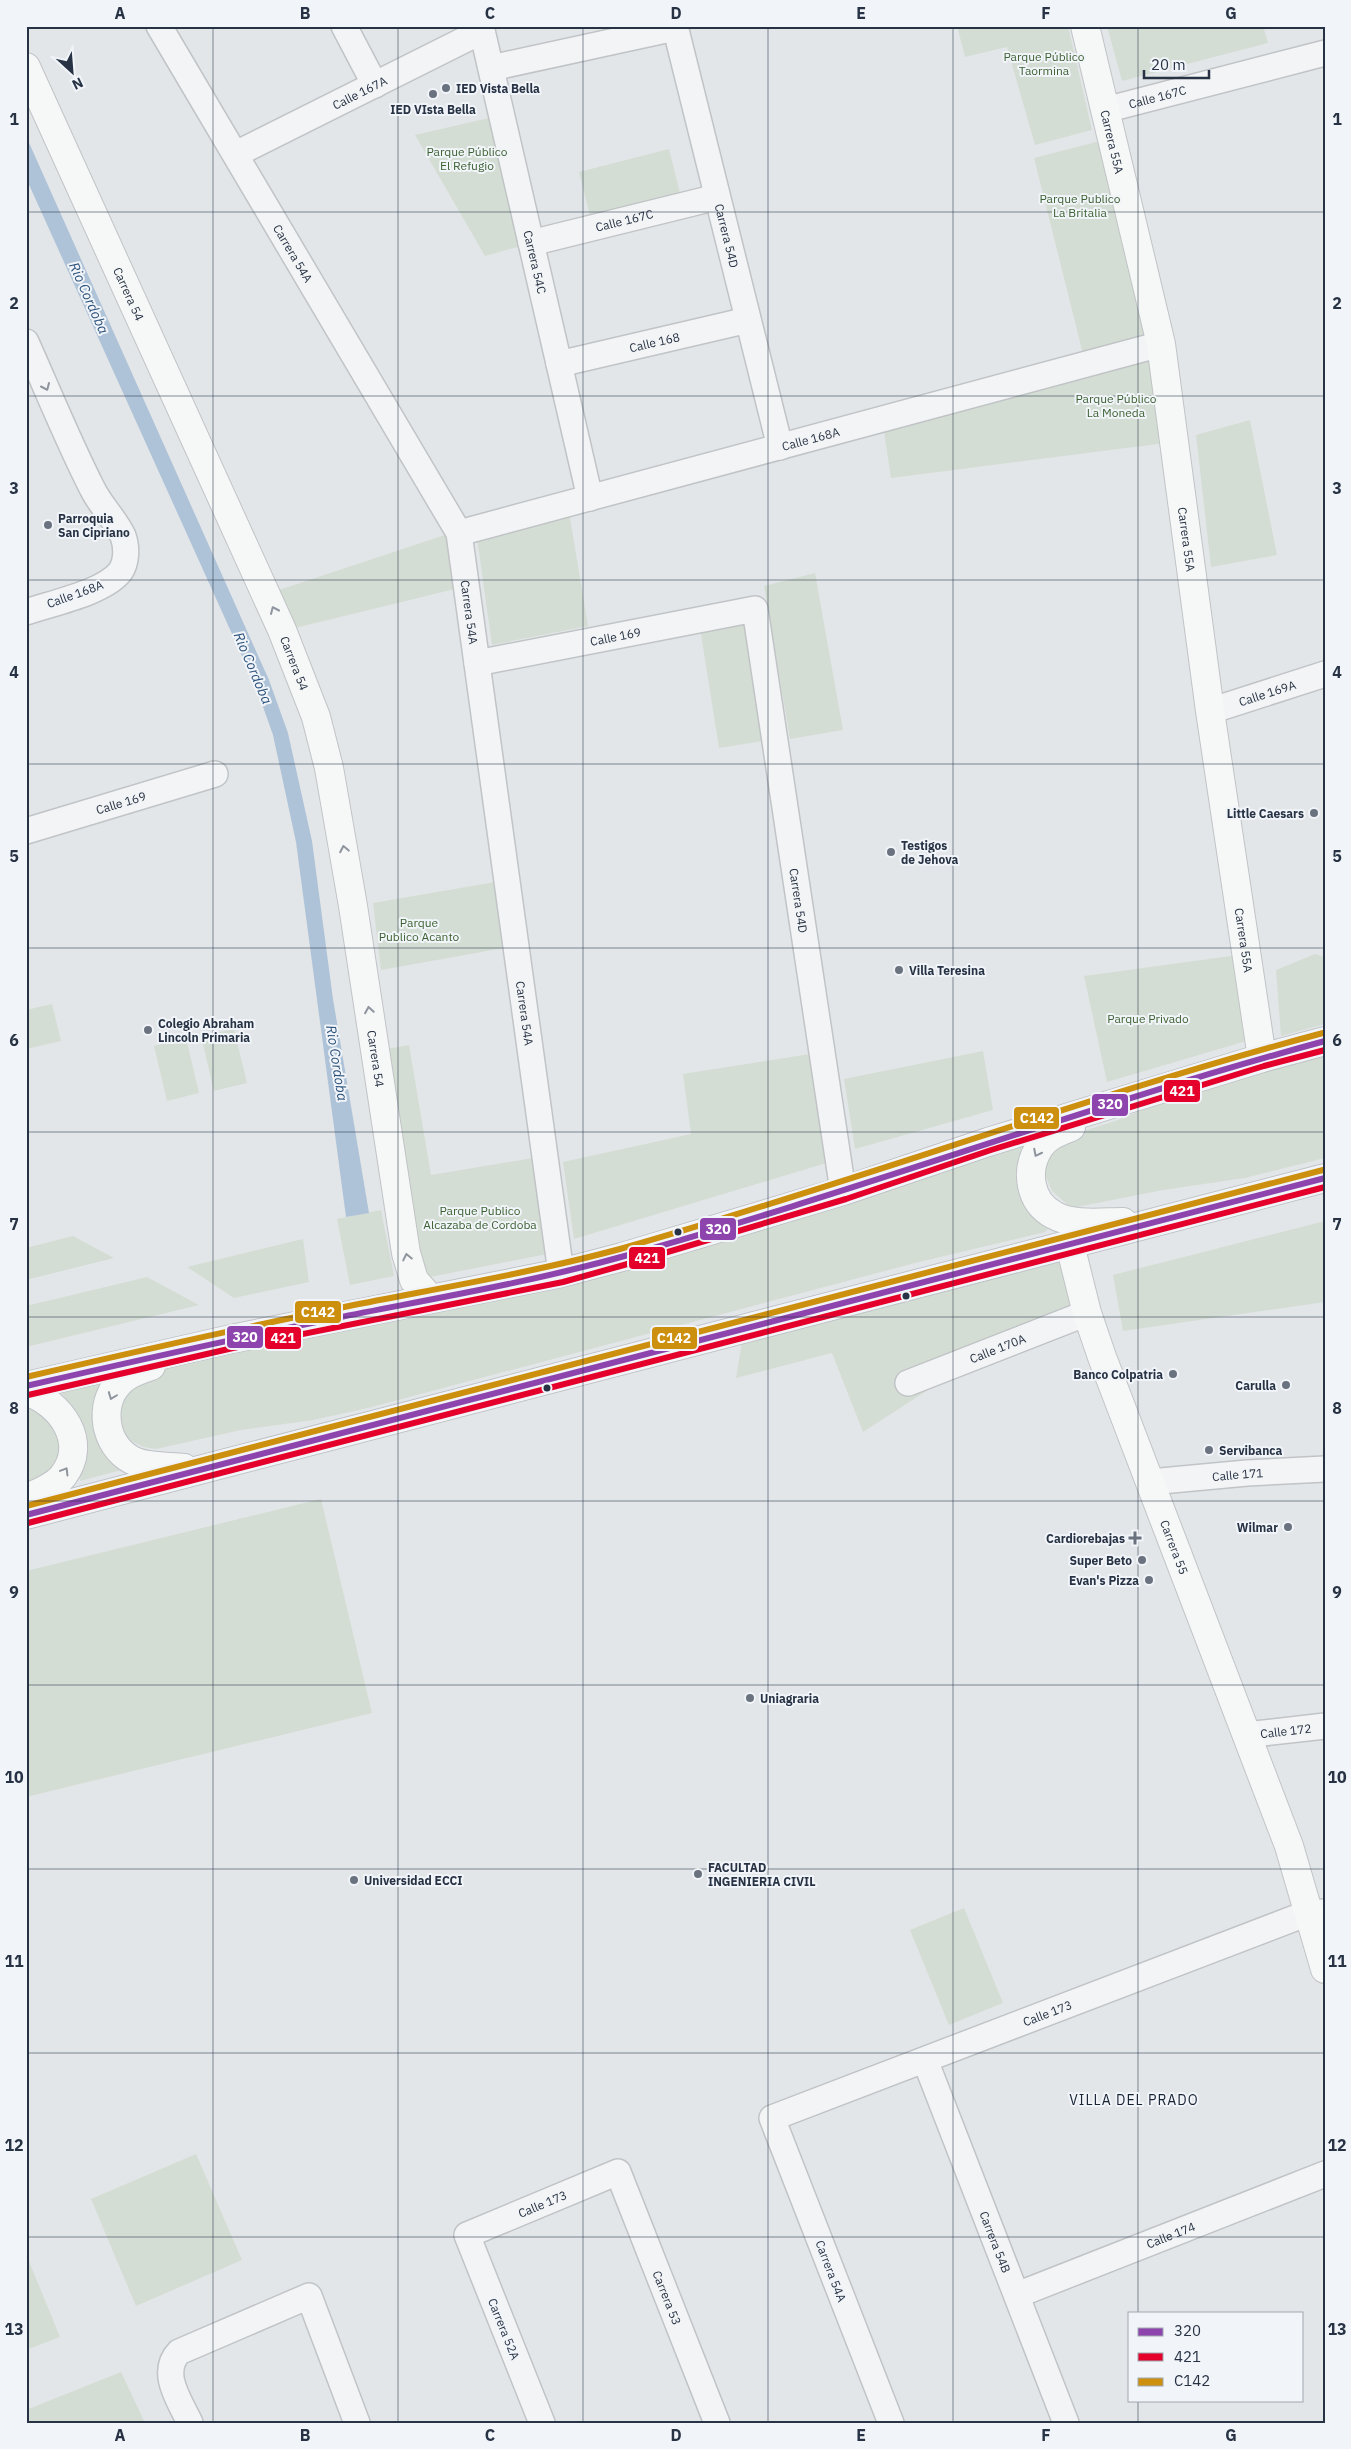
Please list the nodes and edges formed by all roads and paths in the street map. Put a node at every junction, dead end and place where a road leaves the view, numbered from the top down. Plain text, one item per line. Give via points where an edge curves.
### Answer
1 (159, 26) edge
2 (344, 26) edge
3 (1085, 26) edge
4 (675, 27) edge
5 (482, 28) edge
6 (1325, 53) edge
7 (26, 67) edge
8 (491, 68) junction
9 (375, 85) junction
10 (1105, 110) junction
11 (236, 154) junction
12 (717, 197) junction
13 (531, 243) junction
14 (748, 320) junction
15 (26, 342) edge
16 (1161, 344) junction
17 (559, 364) junction
18 (780, 447) junction
19 (590, 498) junction
20 (459, 533) junction
21 (754, 609) joint
22 (26, 612) edge
23 (477, 663) junction
24 (1325, 674) edge
25 (1210, 711) junction
26 (215, 774) dead end
27 (26, 831) edge
28 (1325, 1041) edge
29 (1262, 1058) junction
30 (1172, 1086) junction
31 (1325, 1178) edge
32 (843, 1191) junction
33 (1153, 1223) junction
34 (1070, 1245) junction
35 (561, 1273) junction
36 (430, 1298) junction
37 (1087, 1313) junction
38 (231, 1339) junction
39 (908, 1383) dead end
40 (26, 1386) edge
41 (26, 1391) edge
42 (205, 1469) junction
43 (1325, 1469) edge
44 (1150, 1482) junction
45 (26, 1498) edge
46 (26, 1515) edge
47 (1325, 1726) edge
48 (1246, 1735) junction
49 (1320, 1913) edge
50 (1325, 1968) edge
51 (925, 2060) junction
52 (772, 2118) joint
53 (618, 2172) joint
54 (1325, 2174) edge
55 (467, 2235) joint
56 (1017, 2295) junction
57 (190, 2423) edge
58 (357, 2423) edge
59 (542, 2423) edge
60 (717, 2423) edge
61 (891, 2423) edge
62 (1066, 2423) edge

1 - 11 street, Carrera 54A
2 - 9 street
3 - 10 main road, Carrera 55A
4 - 8 street
4 - 12 street, Carrera 54D
5 - 8 street, Carrera 54C
5 - 9 street, Calle 167A
6 - 10 street, Calle 167C
36 -> 7 main road, Carrera 54 via 414,1280 406,1253 346,860 316,717 282,630
8 - 13 street, Carrera 54C
9 - 11 street, Calle 167A
10 - 16 main road, Carrera 55A
11 - 20 street, Carrera 54A
12 - 13 street, Calle 167C
12 - 14 street, Carrera 54D
13 - 17 street, Carrera 54C
14 - 17 street, Calle 168
14 - 18 street, Carrera 54D
15 -> 22 street, Calle 168A via 92,488 123,536 126,550 125,562 111,581
16 - 18 street, Calle 168A
16 - 25 main road, Carrera 55A
17 - 19 street, Carrera 54C
18 - 19 street, Calle 168A
19 - 20 street, Calle 168A
20 - 23 street, Carrera 54A
21 - 23 street, Calle 169
21 - 32 street, Carrera 54D
23 - 35 street, Carrera 54A
24 - 25 street, Calle 169A
25 - 29 main road, Carrera 55A
26 - 27 street, Calle 169
28 - 29 main road
29 - 30 main road
30 - 32 main road via 988,1142
30 -> 33 main road via 1052,1134 1039,1147 1032,1164 1034,1194 1053,1215 1069,1221
31 - 33 main road
32 - 35 main road via 650,1250
33 - 34 main road
34 - 37 main road, Carrera 55
34 - 42 main road
35 - 36 main road
36 - 38 main road
37 - 39 street, Calle 170A
37 - 44 main road, Carrera 55
38 - 40 main road
38 -> 42 main road via 124,1378 109,1398 107,1426 112,1441 127,1457 147,1465
45 -> 41 main road via 43,1491 63,1476 71,1461 72,1445 71,1430 57,1408 39,1395
42 - 46 main road
43 - 44 street, Calle 171
44 - 48 main road, Carrera 55
47 - 48 street, Calle 172
48 - 49 main road, Carrera 55 via 1288,1846
49 - 50 main road, Carrera 55
49 - 51 street, Calle 173
51 - 52 street, Calle 173
51 - 56 street, Carrera 54B
52 - 61 street, Carrera 54A
53 - 55 street, Calle 173
53 - 60 street, Carrera 53
54 - 56 street, Calle 174
55 - 59 street, Carrera 52A
56 - 62 street, Carrera 54B
57 - 58 street via 170,2378 172,2359 179,2352 309,2296

